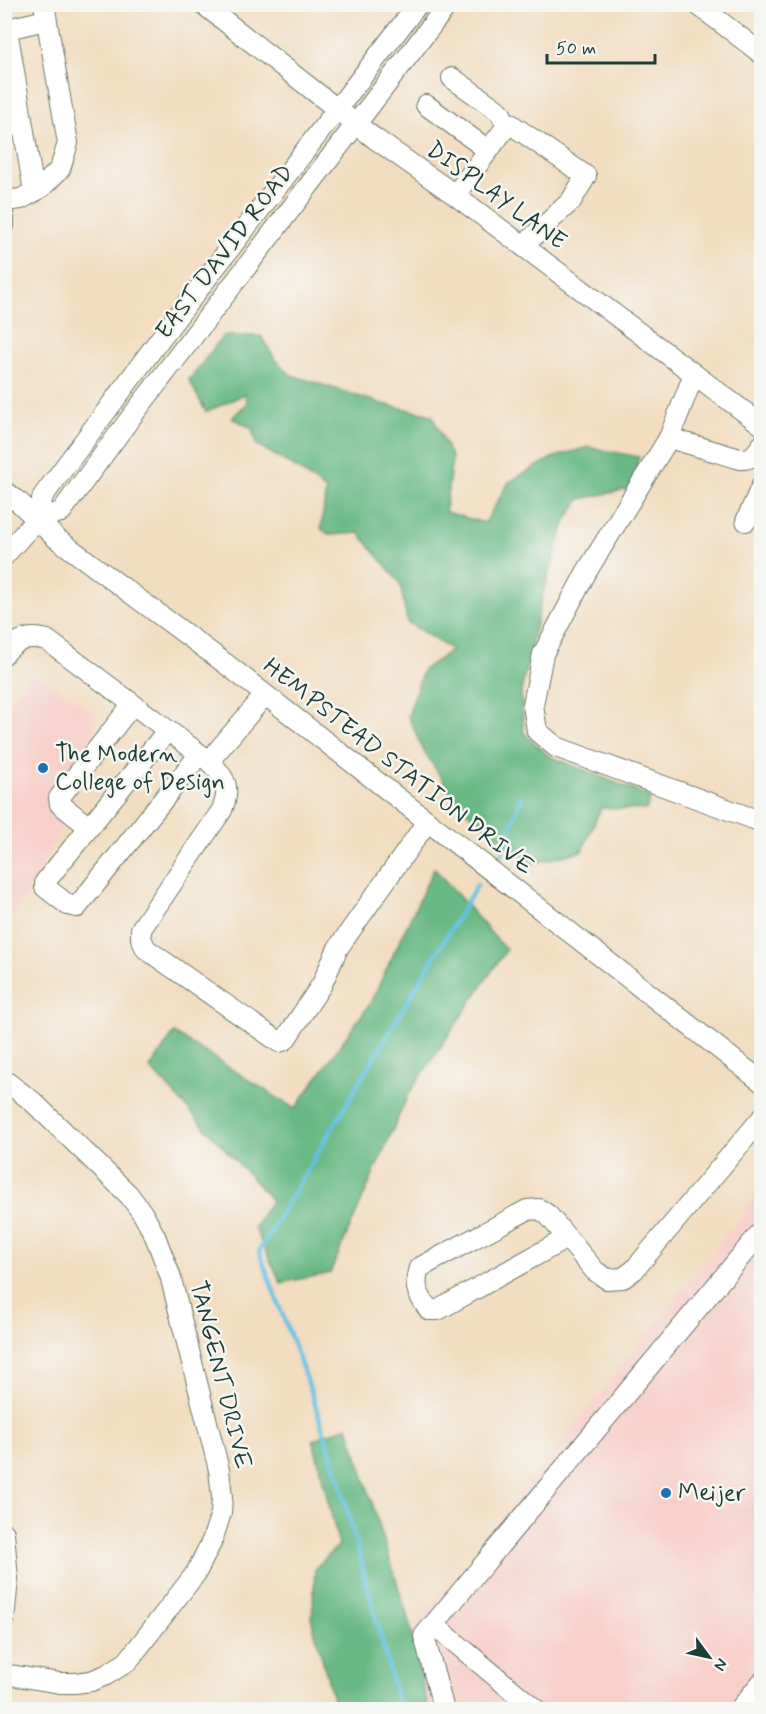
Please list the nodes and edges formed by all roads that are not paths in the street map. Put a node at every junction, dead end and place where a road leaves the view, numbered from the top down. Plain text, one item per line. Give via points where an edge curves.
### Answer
1 (203, 4) edge
2 (418, 4) edge
3 (448, 4) edge
4 (697, 4) edge
5 (45, 12) edge
6 (762, 54) edge
7 (452, 78) dead end
8 (426, 105) dead end
9 (338, 108) junction
10 (356, 123) junction
11 (507, 126) junction
12 (488, 150) junction
13 (34, 192) junction
14 (455, 195) junction
15 (4, 201) edge
16 (4, 217) edge
17 (4, 226) edge
18 (523, 246) junction
19 (694, 374) junction
20 (762, 425) edge
21 (669, 438) junction
22 (762, 445) edge
23 (755, 465) edge
24 (762, 485) edge
25 (4, 491) edge
26 (37, 519) junction
27 (746, 521) dead end
28 (4, 556) edge
29 (4, 654) edge
30 (265, 695) junction
31 (132, 705) junction
32 (167, 731) junction
33 (204, 758) junction
34 (427, 822) junction
35 (762, 822) edge
36 (89, 827) junction
37 (4, 1080) edge
38 (762, 1082) edge
39 (762, 1118) edge
40 (762, 1232) edge
41 (567, 1238) junction
42 (4, 1533) edge
43 (4, 1620) edge
44 (434, 1625) junction
45 (4, 1674) edge
46 (762, 1682) edge
47 (444, 1710) edge
48 (536, 1710) edge
49 (739, 1710) edge

1 - 9 street, DISPLAY LANE
2 - 9 street, EAST DAVID ROAD
3 - 10 street, EAST DAVID ROAD
4 - 6 street
5 - 13 street via 69,143 60,169
5 - 13 street via 7,29
7 - 11 street via 500,112
8 - 12 street
9 - 10 street, DISPLAY LANE
9 - 26 street, EAST DAVID ROAD via 43,496
10 - 14 street, DISPLAY LANE
10 - 26 street, EAST DAVID ROAD via 61,512
11 - 12 street
11 - 18 street via 509,123 586,177 571,201
12 - 14 street
13 - 15 street
14 - 18 street, DISPLAY LANE
16 - 17 street
18 - 19 street, DISPLAY LANE
19 - 20 street, DISPLAY LANE
19 - 21 street
21 - 23 street
21 - 35 street via 587,571 543,654 533,705 537,731 556,747
22 - 23 street via 753,456
24 - 27 street
25 - 26 street, HEMPSTEAD STATION DRIVE
26 - 28 street, EAST DAVID ROAD
26 - 30 street, HEMPSTEAD STATION DRIVE via 56,538
29 - 31 street via 25,638 47,640
30 - 33 street
30 - 34 street, HEMPSTEAD STATION DRIVE
31 - 32 street
31 - 36 street via 58,798 60,804
32 - 33 street
32 - 36 street
33 - 34 street via 219,772 227,787 227,797 141,929 141,938 146,950 279,1042 285,1040 322,984 338,948
33 - 36 street via 77,907 68,905 45,887 45,882
34 - 38 street, HEMPSTEAD STATION DRIVE
37 - 45 street, TANGENT DRIVE via 32,1101 129,1195 155,1236 170,1275 219,1470 222,1497 217,1530 196,1573 127,1662 106,1675 75,1683
39 - 41 street via 634,1270 623,1278 607,1280
40 - 44 street
41 - 41 street via 548,1215 539,1209 527,1210 419,1268 415,1279 418,1294 429,1310 438,1310
42 - 43 street via 8,1579
44 - 47 street via 424,1636
44 - 48 street
46 - 49 street

